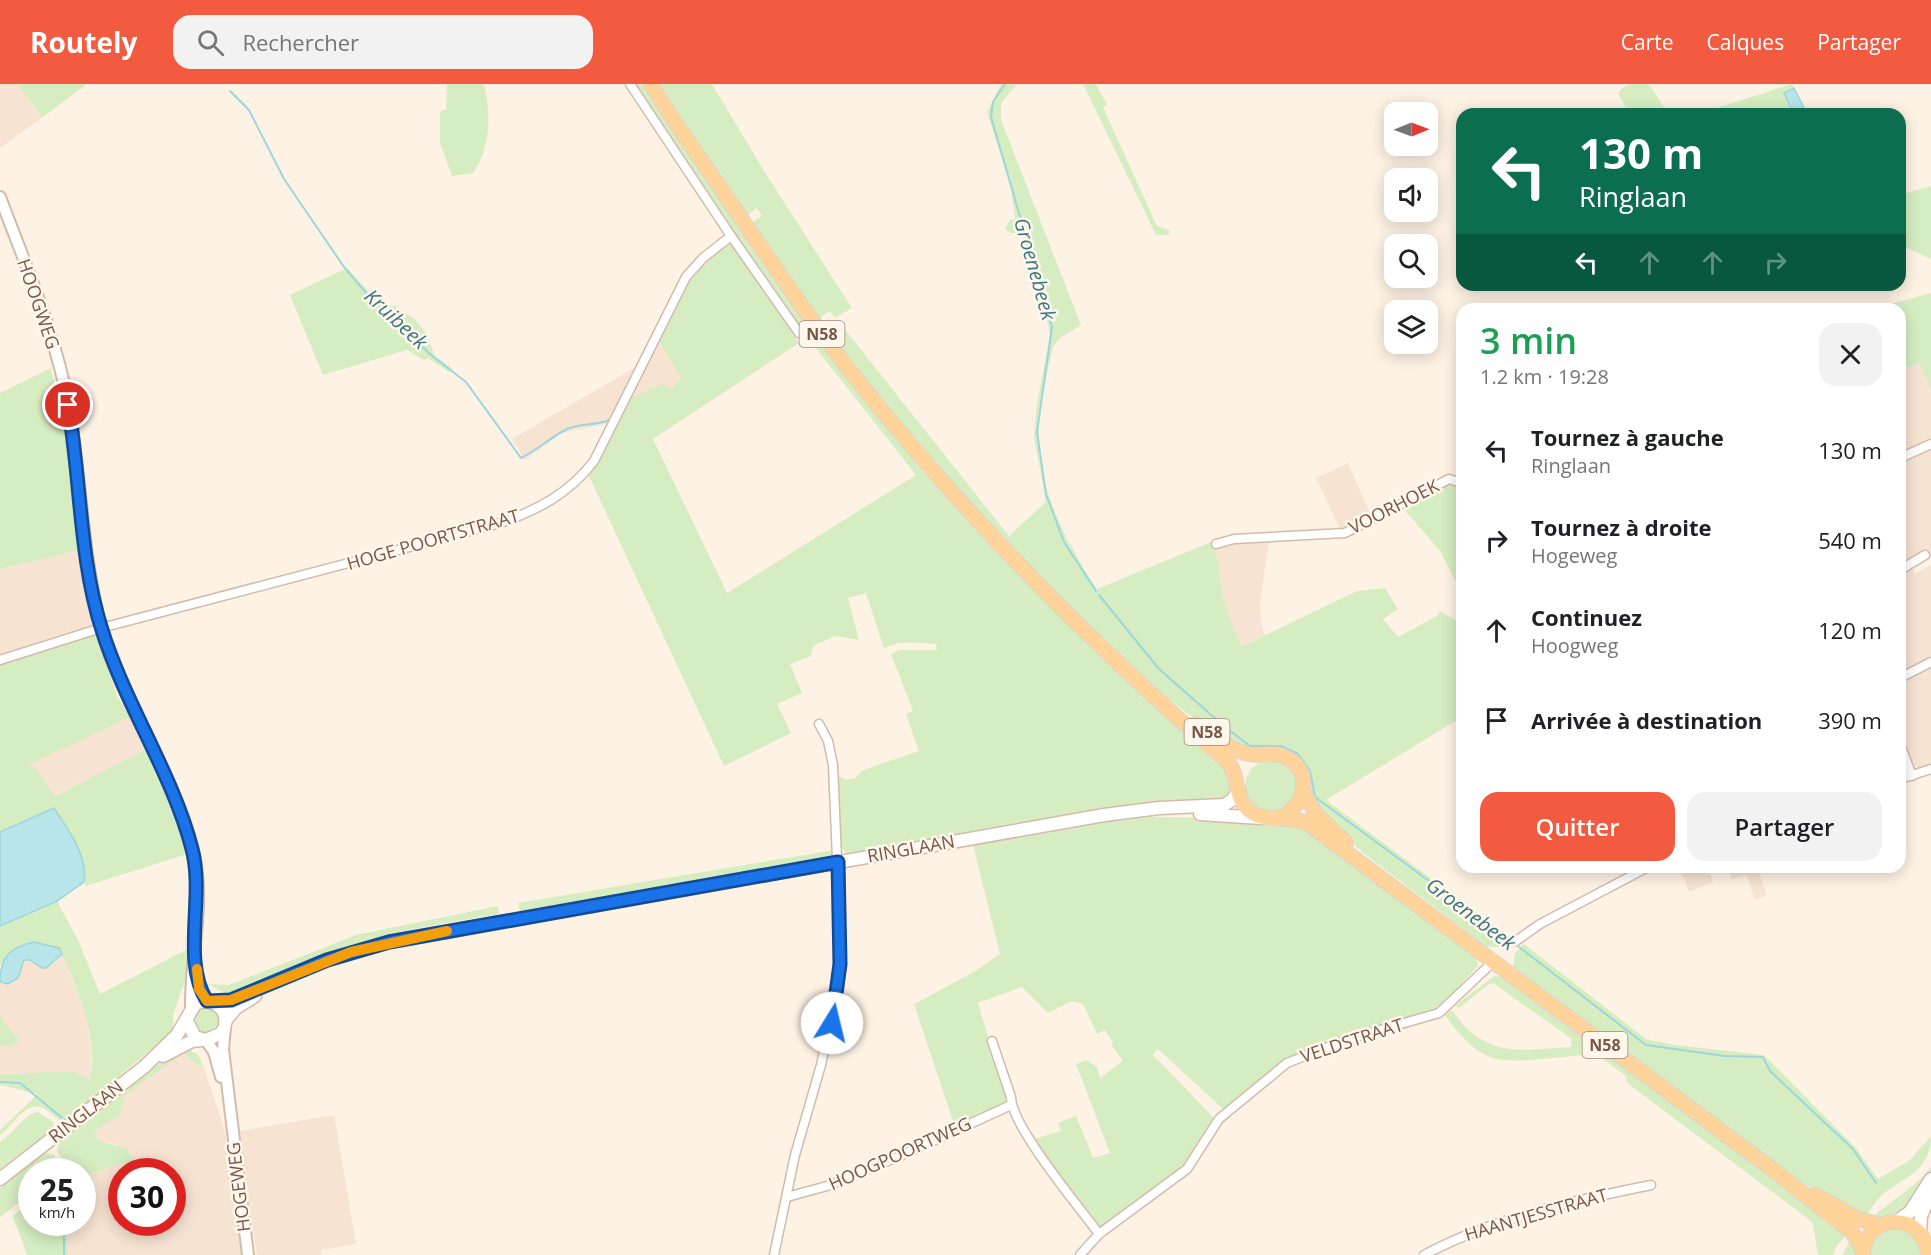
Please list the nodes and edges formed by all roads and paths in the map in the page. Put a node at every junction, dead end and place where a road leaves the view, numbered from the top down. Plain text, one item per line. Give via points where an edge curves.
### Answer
1 (630, 84) edge
2 (651, 84) edge
3 (0, 196) edge
4 (731, 236) junction
5 (800, 333) dead end
6 (1931, 444) edge
7 (1906, 456) edge
8 (1456, 481) edge
9 (1216, 544) dead end
10 (1925, 555) dead end
11 (1906, 566) edge
12 (101, 628) junction
13 (0, 660) edge
14 (1931, 662) edge
15 (1906, 675) edge
16 (1154, 695) junction
17 (819, 724) dead end
18 (1265, 754) junction
19 (1906, 760) edge
20 (1931, 770) edge
21 (1912, 776) junction
22 (1906, 778) edge
23 (1239, 786) junction
24 (1304, 793) junction
25 (1127, 812) junction
26 (1270, 818) junction
27 (838, 862) junction
28 (1637, 873) edge
29 (1389, 882) junction
30 (1516, 941) dead end
31 (195, 958) junction
32 (1494, 961) junction
33 (275, 981) junction
34 (211, 1002) junction
35 (191, 1008) junction
36 (187, 1021) junction
37 (225, 1024) junction
38 (205, 1040) junction
39 (992, 1041) dead end
40 (144, 1067) junction
41 (1011, 1105) junction
42 (231, 1118) junction
43 (1772, 1169) junction
44 (0, 1179) edge
45 (1931, 1179) edge
46 (1651, 1185) dead end
47 (1931, 1193) edge
48 (787, 1197) junction
49 (1896, 1222) junction
50 (1881, 1225) junction
51 (1920, 1233) junction
52 (1099, 1234) junction
53 (1863, 1253) edge
54 (1083, 1254) edge
55 (248, 1255) edge
56 (774, 1255) edge
57 (1424, 1255) edge
58 (1928, 1255) edge

1 - 4 street
2 - 16 main road, N58 via 789,289 890,421 971,515 1062,610
3 - 12 street, HOOGWEG via 38,297 63,384
4 - 5 street
4 - 12 street, HOGE POORTSTRAAT via 686,277 594,461 556,498 497,524
6 - 7 street
8 - 9 street, VOORHOEK via 1449,479 1345,533 1234,539
10 - 11 street
12 - 13 street, HOGE POORTSTRAAT
12 - 31 street, HOOGWEG via 126,696 181,814 195,861
14 - 15 street
16 - 18 main road, N58 via 1236,749
16 - 23 main road, N58 via 1228,762
17 - 27 street via 828,741 833,765
18 - 23 main road via 1247,764
18 - 24 main road via 1287,758 1296,765
19 - 21 street
20 - 21 street
21 - 22 street
23 - 25 main road, RINGLAAN via 1232,800 1224,805
23 - 26 main road via 1243,802 1251,812
24 - 26 main road via 1297,807
24 - 29 main road, N58 via 1316,813
25 - 26 main road, RINGLAAN
25 - 27 main road, RINGLAAN
26 - 29 main road, N58 via 1295,818 1307,823
27 - 33 main road, RINGLAAN via 389,942 327,960
27 - 48 street via 840,929 832,1023
28 - 30 street via 1540,924
29 - 32 main road, N58
31 - 34 street via 199,989
31 - 35 street
32 - 43 main road, N58
32 - 52 street, VELDSTRAAT via 1445,1010 1346,1040 1287,1063 1219,1119 1187,1169
33 - 34 main road, RINGLAAN via 231,1000
33 - 37 main road, RINGLAAN via 236,1008
34 - 35 main road, RINGLAAN
34 - 37 main road via 225,1013
35 - 36 main road, RINGLAAN
36 - 38 main road via 195,1037
36 - 40 main road, RINGLAAN
37 - 38 main road, RINGLAAN via 218,1037
37 - 42 street, HOGEWEG via 223,1049
38 - 40 main road, RINGLAAN via 183,1045
38 - 42 street, HOGEWEG via 214,1053
39 - 41 street
40 - 44 main road, RINGLAAN
41 - 48 street, HOOGPOORTWEG via 889,1160
41 - 52 street via 1028,1136
42 - 55 street, HOGEWEG
43 - 50 main road, N58 via 1858,1219
43 - 53 main road, N58 via 1852,1232
45 - 49 main road via 1910,1212
46 - 57 street, HAANTJESSTRAAT via 1567,1202 1509,1219 1458,1237
47 - 51 main road via 1921,1216
48 - 56 street
49 - 50 main road
49 - 51 main road
50 - 53 main road via 1869,1236
51 - 58 main road
52 - 54 street, VELDSTRAAT

